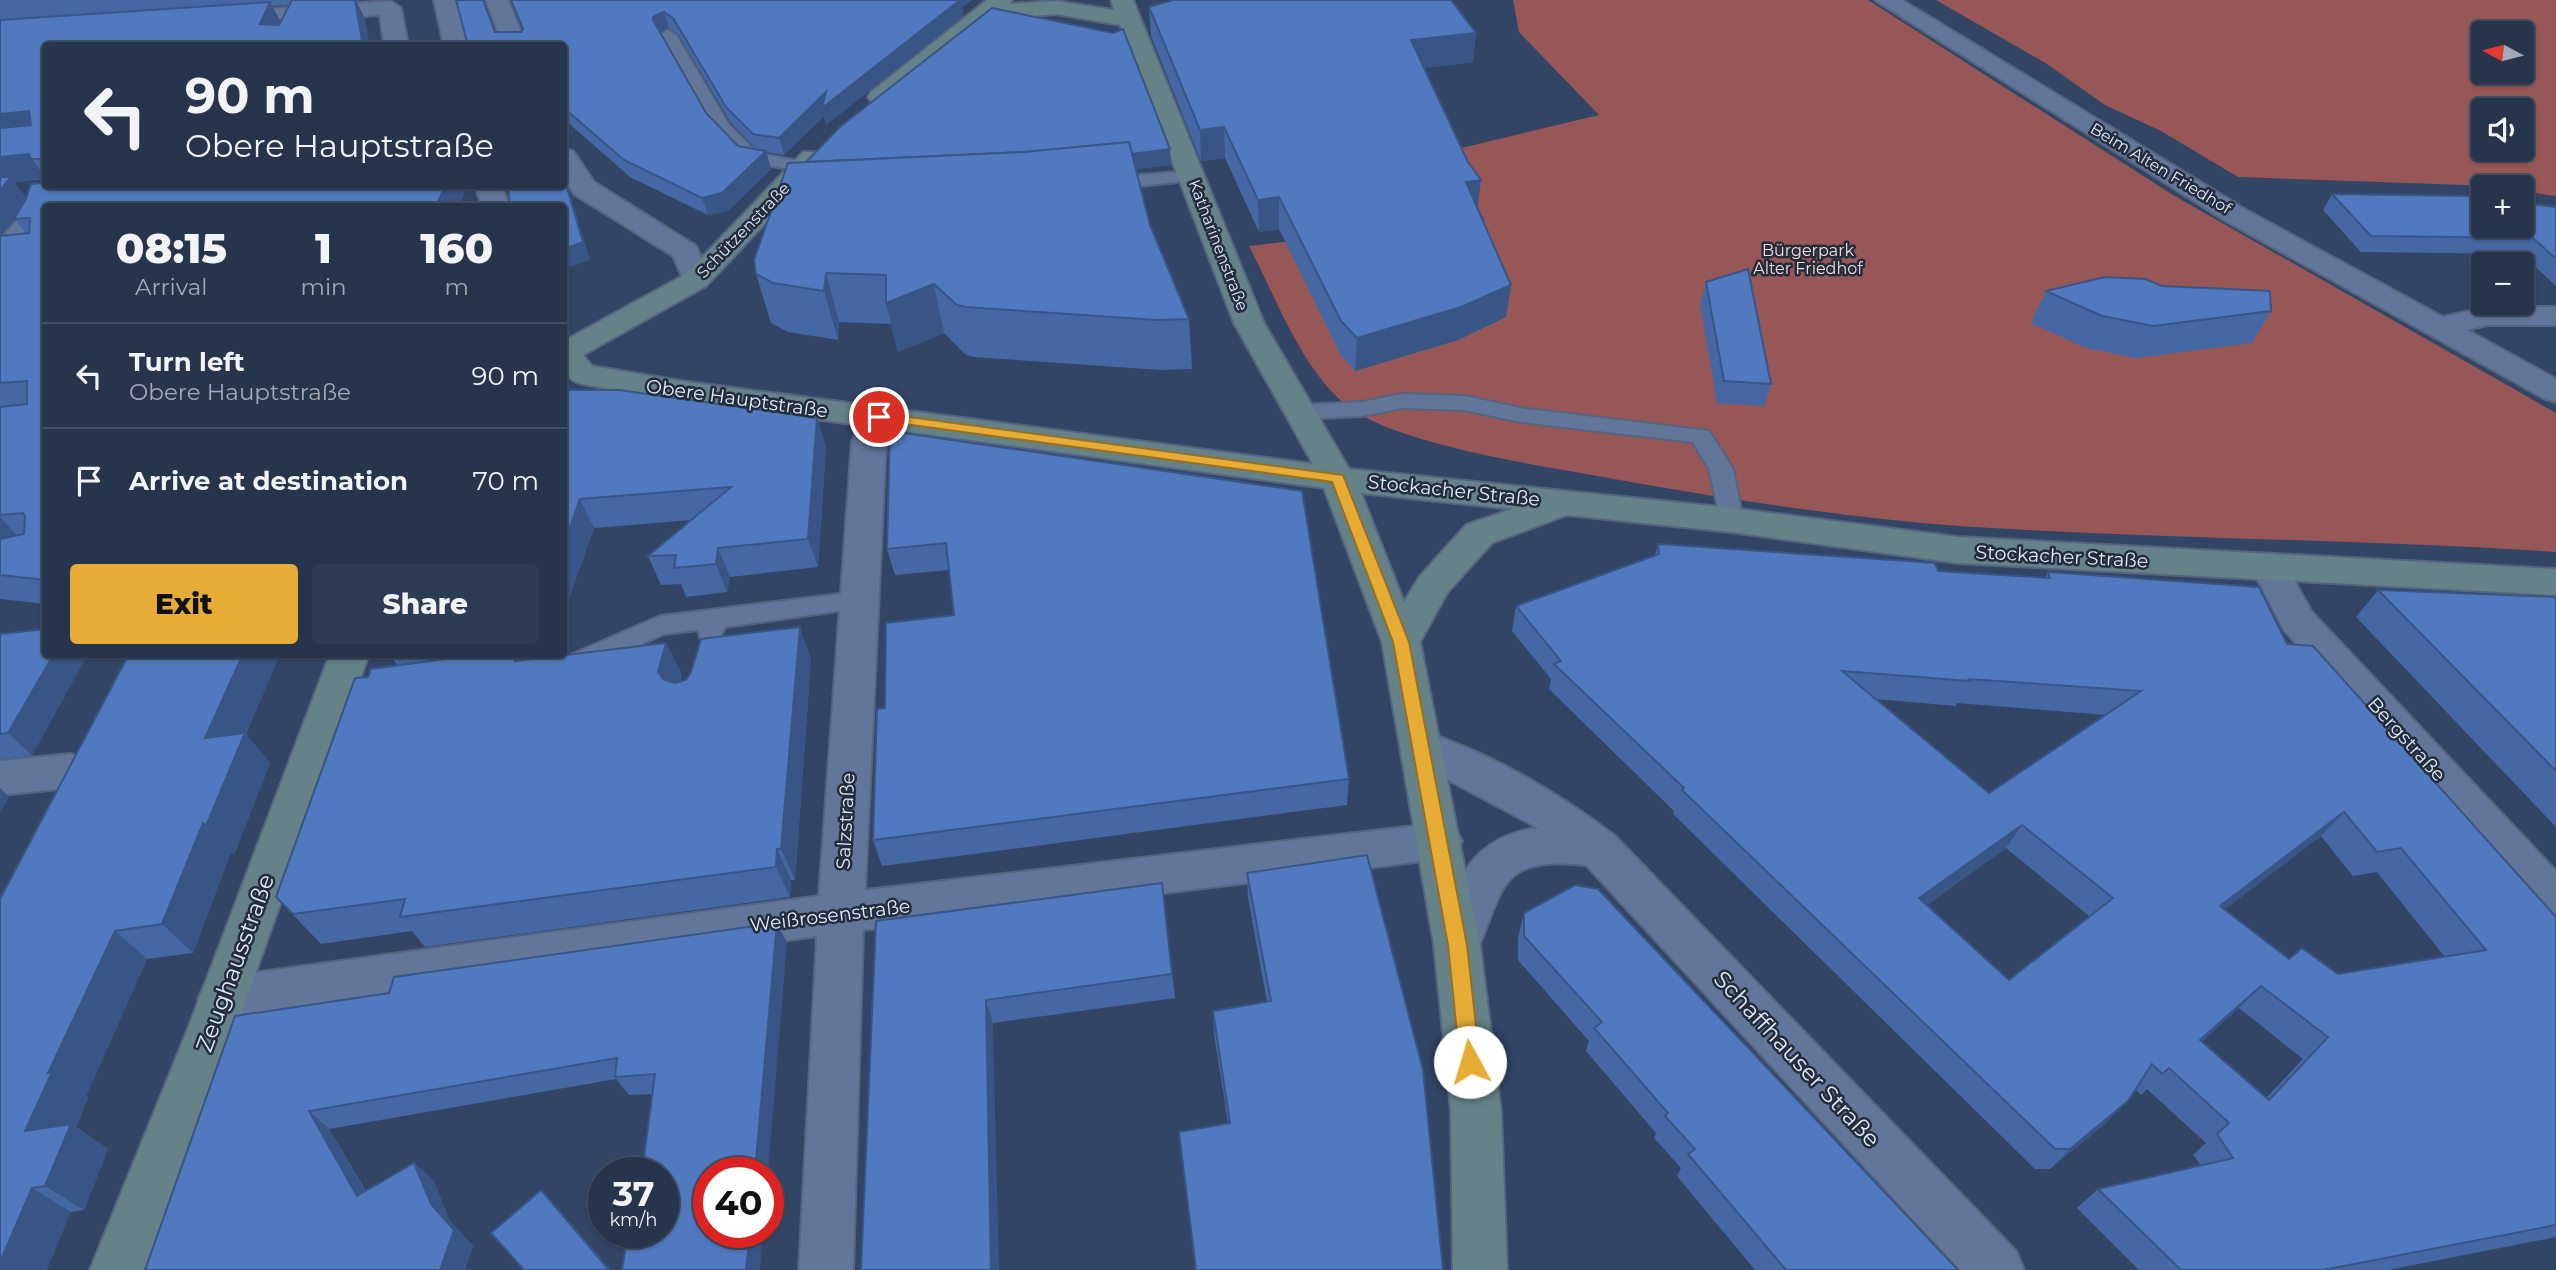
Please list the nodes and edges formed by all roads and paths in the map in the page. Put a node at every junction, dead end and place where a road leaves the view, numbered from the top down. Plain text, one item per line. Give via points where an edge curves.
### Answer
1 (445, 0) edge
2 (496, 0) edge
3 (1886, 0) edge
4 (990, 7) edge
5 (1127, 10) edge
6 (208, 20) edge
7 (668, 35) edge
8 (395, 42) edge
9 (455, 42) edge
10 (513, 42) edge
11 (862, 112) edge
12 (827, 143) edge
13 (567, 162) edge
14 (803, 167) junction
15 (1191, 176) junction
16 (1085, 186) edge
17 (44, 189) edge
18 (64, 189) edge
19 (22, 191) dead end
20 (51, 203) edge
21 (42, 212) edge
22 (35, 252) edge
23 (1, 256) edge
24 (696, 280) junction
25 (2556, 316) edge
26 (2441, 327) junction
27 (567, 350) edge
28 (567, 356) edge
29 (2556, 392) edge
30 (1300, 412) junction
31 (879, 417) junction
32 (1338, 478) junction
33 (1570, 502) junction
34 (1731, 520) junction
35 (2269, 567) junction
36 (2556, 582) edge
37 (857, 601) junction
38 (714, 619) junction
39 (1401, 642) junction
40 (704, 655) edge
41 (552, 667) edge
42 (348, 681) edge
43 (1422, 747) junction
44 (0, 778) edge
45 (51, 807) edge
46 (1440, 841) junction
47 (1598, 848) junction
48 (2556, 902) edge
49 (840, 913) junction
50 (1457, 945) junction
51 (222, 999) junction
52 (117, 1270) edge
53 (827, 1270) edge
54 (1480, 1270) edge
55 (1997, 1270) edge

1 - 9 street
2 - 10 street
3 - 26 street, Beim Alten Friedhof via 2203,195
4 - 5 street via 1063,5
4 - 11 street
5 - 15 street, Katharinenstraße
6 - 8 street via 293,25 390,8
7 - 14 lane via 722,128 751,157
12 - 14 street, Schützenstraße
13 - 24 street via 584,188 685,253
14 - 24 street, Schützenstraße via 782,203
15 - 16 lane
15 - 30 street, Katharinenstraße via 1249,323
17 - 19 street
18 - 20 street
21 - 23 street
22 - 23 lane
24 - 27 street, Schützenstraße
25 - 26 street via 2487,316
26 - 29 street, Beim Alten Friedhof
28 - 31 street, Obere Hauptstraße via 582,374 603,380
30 - 32 street, Katharinenstraße
30 - 34 lane via 1362,409 1402,401 1465,403 1520,415 1701,436 1721,469
31 - 32 street, Obere Hauptstraße
31 - 37 street, Salzstraße via 869,441
32 - 33 street, Stockacher Straße
32 - 39 street, Katharinenstraße
33 - 34 street, Stockacher Straße
33 - 39 street, Stockacher Straße via 1479,534 1433,585
34 - 35 street, Stockacher Straße via 1958,550
35 - 36 street, Stockacher Straße
35 - 48 street, Bergstraße via 2297,620
37 - 38 lane
37 - 49 street, Salzstraße
38 - 40 lane
38 - 41 lane via 660,625 580,664
39 - 43 street, Katharinenstraße
42 - 51 street, Zeughausstraße
43 - 46 street, Katharinenstraße
43 - 47 street, Schaffhauser Straße via 1534,802
44 - 45 street via 79,753
46 - 49 street, Weißrosenstraße
46 - 50 street, Katharinenstraße
47 - 50 street via 1544,845 1493,866 1480,882
47 - 55 street, Schaffhauser Straße
49 - 51 street, Weißrosenstraße
49 - 53 street, Salzstraße
50 - 54 street, Katharinenstraße via 1476,1111
51 - 52 street, Zeughausstraße

